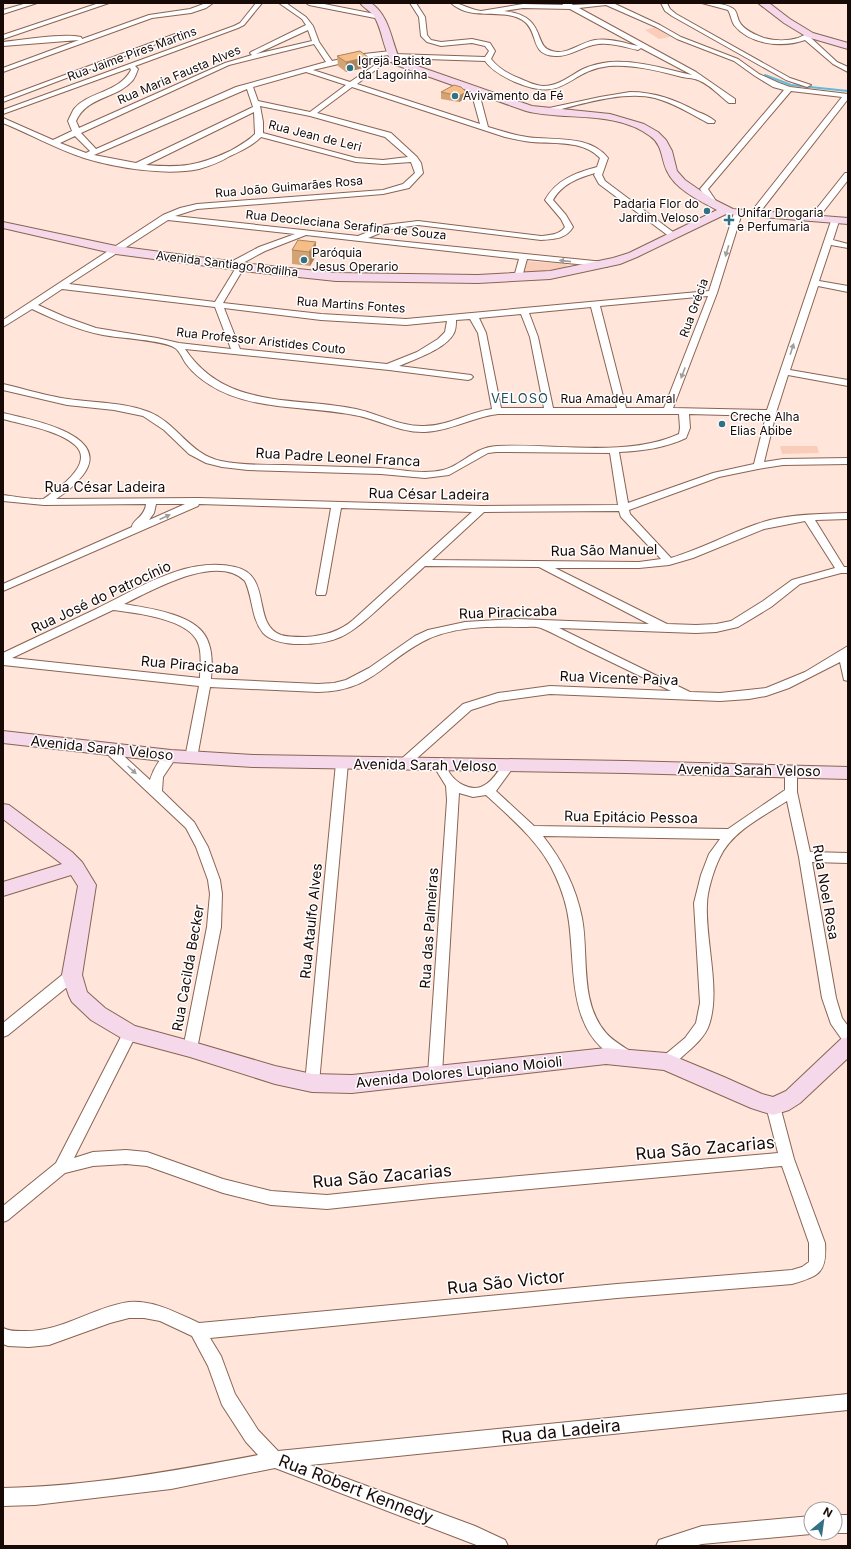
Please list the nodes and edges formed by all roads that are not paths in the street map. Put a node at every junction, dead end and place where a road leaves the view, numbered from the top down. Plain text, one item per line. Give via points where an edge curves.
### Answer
1 (34, 3) edge
2 (106, 3) edge
3 (210, 3) edge
4 (259, 3) edge
5 (282, 3) edge
6 (309, 3) edge
7 (365, 3) edge
8 (413, 3) edge
9 (454, 3) edge
10 (565, 3) edge
11 (607, 3) edge
12 (664, 3) edge
13 (706, 3) edge
14 (763, 3) edge
15 (572, 8) junction
16 (3, 12) edge
17 (487, 12) junction
18 (380, 17) junction
19 (310, 26) junction
20 (176, 35) dead end
21 (808, 36) junction
22 (6, 37) edge
23 (57, 39) junction
24 (85, 39) junction
25 (316, 42) junction
26 (3, 43) edge
27 (154, 44) junction
28 (67, 46) junction
29 (848, 46) edge
30 (171, 51) junction
31 (653, 51) junction
32 (392, 56) junction
33 (244, 59) junction
34 (487, 59) junction
35 (330, 63) junction
36 (131, 66) junction
37 (3, 70) edge
38 (306, 70) junction
39 (848, 70) edge
40 (702, 79) junction
41 (352, 84) junction
42 (250, 86) junction
43 (789, 89) junction
44 (475, 91) junction
45 (848, 94) edge
46 (3, 100) edge
47 (732, 101) dead end
48 (256, 106) junction
49 (3, 112) edge
50 (543, 112) junction
51 (311, 114) junction
52 (3, 120) edge
53 (711, 121) dead end
54 (485, 129) junction
55 (76, 132) junction
56 (259, 134) junction
57 (55, 142) junction
58 (95, 152) junction
59 (86, 156) junction
60 (414, 159) junction
61 (139, 165) junction
62 (600, 169) junction
63 (848, 175) edge
64 (712, 201) junction
65 (726, 210) junction
66 (738, 213) junction
67 (754, 214) junction
68 (166, 216) junction
69 (813, 219) junction
70 (835, 220) junction
71 (848, 221) edge
72 (3, 225) edge
73 (305, 233) junction
74 (673, 235) junction
75 (359, 240) junction
76 (828, 242) junction
77 (848, 246) edge
78 (116, 250) junction
79 (524, 257) junction
80 (237, 265) junction
81 (604, 265) junction
82 (518, 277) junction
83 (814, 283) junction
84 (60, 286) junction
85 (848, 289) edge
86 (713, 293) junction
87 (218, 304) junction
88 (32, 305) junction
89 (595, 305) junction
90 (524, 310) junction
91 (473, 315) junction
92 (452, 318) junction
93 (3, 324) edge
94 (178, 346) junction
95 (236, 350) junction
96 (389, 367) junction
97 (785, 372) junction
98 (468, 377) dead end
99 (848, 383) edge
100 (3, 387) edge
101 (622, 410) junction
102 (668, 410) junction
103 (684, 410) junction
104 (497, 411) junction
105 (549, 411) junction
106 (771, 413) junction
107 (3, 416) edge
108 (614, 450) junction
109 (848, 461) edge
110 (758, 466) junction
111 (3, 498) edge
112 (44, 502) junction
113 (151, 502) junction
114 (200, 502) junction
115 (336, 506) junction
116 (624, 508) junction
117 (481, 509) junction
118 (848, 516) edge
119 (808, 517) junction
120 (130, 533) junction
121 (669, 562) junction
122 (424, 563) junction
123 (540, 565) junction
124 (568, 565) junction
125 (845, 570) edge
126 (566, 578) junction
127 (3, 588) edge
128 (321, 593) dead end
129 (113, 606) junction
130 (540, 624) junction
131 (666, 628) junction
132 (846, 652) edge
133 (3, 660) edge
134 (848, 677) edge
135 (205, 682) junction
136 (688, 695) junction
137 (3, 737) edge
138 (109, 749) junction
139 (171, 756) junction
140 (191, 758) junction
141 (342, 763) junction
142 (403, 764) junction
143 (439, 765) junction
144 (508, 766) junction
145 (791, 772) junction
146 (848, 773) edge
147 (452, 783) junction
148 (488, 790) junction
149 (156, 792) junction
150 (791, 792) junction
151 (3, 810) edge
152 (531, 830) junction
153 (730, 834) junction
154 (805, 857) junction
155 (848, 858) edge
156 (76, 867) junction
157 (7, 890) edge
158 (72, 975) junction
159 (3, 1030) edge
160 (130, 1033) junction
161 (848, 1038) edge
162 (848, 1045) edge
163 (190, 1049) junction
164 (628, 1057) junction
165 (666, 1062) junction
166 (435, 1074) junction
167 (312, 1083) junction
168 (773, 1106) junction
169 (787, 1159) junction
170 (61, 1168) junction
171 (3, 1215) edge
172 (198, 1331) junction
173 (3, 1336) edge
174 (848, 1402) edge
175 (275, 1460) junction
176 (3, 1497) edge
177 (803, 1526) edge
178 (499, 1546) edge
179 (665, 1546) edge

1 - 16 street
2 - 22 street
3 - 24 street via 191,11 151,16
4 - 30 street, Rua Jaime Pires Martins via 242,24
5 - 19 street via 304,18
6 - 18 street
7 - 18 main road
8 - 34 street via 422,17 424,36 428,41 441,44 472,41 488,44 492,51
9 - 17 street via 472,12
10 - 15 street
11 - 15 street
11 - 43 street via 679,38 736,60 776,86
12 - 45 street via 667,10 674,15 788,79
13 - 21 street via 730,9 740,28 765,40 789,42
14 - 21 main road
15 - 17 street via 523,6
15 - 31 street
17 - 31 street via 527,20 533,25 538,43 550,53 568,53 602,42
18 - 32 main road
19 - 25 street
19 - 33 street via 268,44
20 - 27 street
21 - 29 main road
21 - 39 street via 835,63
22 - 26 street
23 - 24 street
23 - 26 street
23 - 28 street via 66,42
24 - 28 street
25 - 33 street, Rua Maria Fausta Alves
25 - 35 street
27 - 30 street
27 - 46 street
28 - 37 street
30 - 36 street, Rua Jaime Pires Martins
31 - 40 street
32 - 34 street
32 - 35 street via 364,56
32 - 41 street
32 - 44 main road via 402,65
33 - 55 street, Rua Maria Fausta Alves
34 - 40 street via 498,70 512,78 543,89 560,86 591,69 609,64 644,67
35 - 38 street
36 - 49 street, Rua Jaime Pires Martins
36 - 55 street via 135,69 135,74 128,81 75,112 72,122
38 - 41 street
38 - 42 street
40 - 47 street
41 - 51 street
41 - 54 street
42 - 48 street
42 - 58 street via 227,93
43 - 45 street
43 - 64 street via 704,189
44 - 50 main road
44 - 54 street
45 - 67 street
48 - 51 street
48 - 56 street
48 - 61 street
50 - 53 street via 618,96 643,94 670,101
50 - 64 main road via 612,117 642,127 660,139 668,151 672,172 678,179
51 - 60 street via 388,135
52 - 57 street
54 - 62 street via 518,138 590,147 600,151 604,158
55 - 57 street, Rua Maria Fausta Alves
55 - 58 street
56 - 60 street, Rua Jean de Leri via 356,160 383,162
56 - 61 street via 244,146 205,165 178,168
57 - 59 street
58 - 59 street
59 - 61 street
60 - 68 street, Rua João Guimarães Rosa via 419,173 406,186 395,190 194,207
62 - 74 street via 598,174 602,182
62 - 75 street via 565,182 553,192 549,200 570,227 561,235 541,238 418,223 385,226
63 - 69 street
64 - 65 main road
65 - 66 main road
65 - 74 main road, Avenida Santiago Rodilha
66 - 67 main road
66 -> 86 street, Rua Grécia
67 - 69 main road
68 - 73 street, Rua Deocleciana Serafina de Souza
68 - 78 street, Rua João Guimarães Rosa
69 - 70 main road
70 - 71 main road
70 - 76 street
72 - 78 main road, Avenida Santiago Rodilha
73 - 75 street, Rua Deocleciana Serafina de Souza
73 - 80 street via 262,249
74 - 81 main road, Avenida Santiago Rodilha via 633,255
75 - 79 street, Rua Deocleciana Serafina de Souza
76 - 77 street
76 - 83 street
78 - 80 main road, Avenida Santiago Rodilha
78 - 84 street, Rua João Guimarães Rosa
81 -> 79 street, Rua Deocleciana Serafina de Souza
79 - 82 street
80 - 82 main road, Avenida Santiago Rodilha via 336,276 425,279
80 - 87 street
81 - 82 main road, Avenida Santiago Rodilha via 550,275
83 - 85 street
97 -> 83 street
84 - 87 street, Rua Martins Fontes
84 - 88 street, Rua João Guimarães Rosa
86 - 89 street, Rua Martins Fontes
86 -> 102 street, Rua Grécia
87 - 92 street, Rua Martins Fontes via 378,322
87 - 95 street
88 - 93 street, Rua João Guimarães Rosa
88 - 94 street, Rua Professor Aristides Couto via 96,330 154,339
89 - 90 street, Rua Martins Fontes
89 - 101 street
90 - 91 street, Rua Martins Fontes
90 - 105 street via 534,337
91 - 92 street, Rua Martins Fontes
91 - 104 street via 482,333
92 - 96 street via 447,335 420,353
94 - 95 street, Rua Professor Aristides Couto
94 - 104 street, Rua Amadeu Amaral via 190,365 212,383 255,398 356,412 390,424 419,429 441,427
95 - 96 street, Rua Professor Aristides Couto
96 - 98 street, Rua Professor Aristides Couto
97 - 99 street
97 - 106 street
100 - 108 street, Rua Padre Leonel Franca via 67,402 114,407 146,414 200,457 222,464 248,467 381,471 425,475 446,473 491,450
101 - 102 street, Rua Amadeu Amaral
101 - 105 street, Rua Amadeu Amaral
102 - 103 street, Rua Amadeu Amaral
103 - 106 street, Rua Amadeu Amaral
103 - 108 street, Rua Padre Leonel Franca via 683,436 672,442
104 - 105 street, Rua Amadeu Amaral
106 - 110 street
107 - 112 street via 70,436 81,444 86,453 81,470 66,487
108 - 116 street
109 - 110 street, Rua César Ladeira via 783,462
110 - 116 street, Rua César Ladeira via 716,475
111 - 112 street, Rua César Ladeira
112 - 113 street, Rua César Ladeira
113 - 114 street, Rua César Ladeira
113 - 120 street via 150,514
114 - 115 street, Rua César Ladeira
120 -> 114 street
115 - 117 street, Rua César Ladeira
115 - 128 street
116 - 117 street, Rua César Ladeira
116 - 121 street via 625,515
117 - 122 street, Rua José do Patrocínio
118 - 119 street, Rua São Manuel
119 - 121 street, Rua São Manuel via 761,526
119 - 125 street
120 - 127 street
121 - 124 street, Rua São Manuel via 639,565
122 - 123 street, Rua São Manuel
122 - 129 street, Rua José do Patrocínio via 346,631 318,641 283,640 275,637 264,626 253,582 245,574 232,569 197,569 151,586
123 - 124 street, Rua São Manuel
123 - 126 street
124 - 126 street
125 - 131 street, Rua Piracicaba via 796,582 734,624 716,628
126 - 131 street
129 - 133 street, Rua José do Patrocínio
129 - 135 street via 162,616 183,623 195,631 205,647
130 - 131 street, Rua Piracicaba
130 - 135 street, Rua Piracicaba via 470,625 432,633 415,640 358,681 344,685 332,687
130 - 136 street
132 - 134 street
132 - 136 street, Rua Vicente Paiva via 830,663 768,692 720,697
133 - 135 street, Rua Piracicaba
135 - 140 street
136 - 142 street, Rua Vicente Paiva via 550,690 498,697 467,707
137 - 138 main road, Avenida Sarah Veloso
138 - 139 main road, Avenida Sarah Veloso
138 -> 149 street, Rua Cacilda Becker
139 - 140 main road, Avenida Sarah Veloso
139 - 149 street via 155,780
140 - 141 main road, Avenida Sarah Veloso
141 - 142 main road, Avenida Sarah Veloso
141 - 167 street, Rua Ataulfo Alves
142 - 143 main road, Avenida Sarah Veloso
143 - 144 main road, Avenida Sarah Veloso
143 - 147 street
144 - 145 main road, Avenida Sarah Veloso
144 - 148 street
145 - 146 main road, Avenida Sarah Veloso
145 - 150 street, Rua Noel Rosa
147 - 148 street via 464,791 481,793
147 - 166 street, Rua das Palmeiras
148 - 152 street
149 - 163 street, Rua Cacilda Becker via 190,825 202,847 214,880 216,894 214,927
150 - 153 street
150 - 154 street, Rua Noel Rosa
151 - 156 main road via 66,856
152 - 153 street, Rua Epitácio Pessoa
152 - 164 street via 548,850 562,875 576,922 580,979 588,1018 600,1037
153 - 165 street via 715,854 700,903 707,1003 702,1025 690,1042
154 - 155 street
154 - 161 street, Rua Noel Rosa via 829,998 836,1020
156 - 157 main road
156 - 158 main road via 87,886
158 - 159 street
158 - 160 main road, Avenida Dolores Lupiano Moioli via 78,996 98,1014
160 - 163 main road, Avenida Dolores Lupiano Moioli
160 - 170 street
162 - 168 main road via 793,1097
163 - 167 main road, Avenida Dolores Lupiano Moioli via 275,1075
164 - 165 main road, Avenida Dolores Lupiano Moioli
164 - 166 main road, Avenida Dolores Lupiano Moioli via 606,1056
165 - 168 main road, Avenida Dolores Lupiano Moioli via 758,1102
166 - 167 main road, Avenida Dolores Lupiano Moioli via 352,1084
168 - 169 street
169 - 170 street, Rua São Zacarias via 327,1202 271,1198 223,1186 147,1159 126,1157 93,1160
169 - 172 street, Rua São Victor via 817,1243 816,1266 806,1273 792,1277
170 - 171 street, Rua São Zacarias
172 - 173 street via 162,1314 129,1310 49,1337 30,1339
172 - 175 street, Rua Robert Kennedy via 215,1362 228,1399 252,1436
174 - 175 street, Rua da Ladeira
175 - 176 street, Rua da Ladeira via 171,1480 35,1496
175 - 178 street, Rua Robert Kennedy
177 - 179 street via 702,1535

